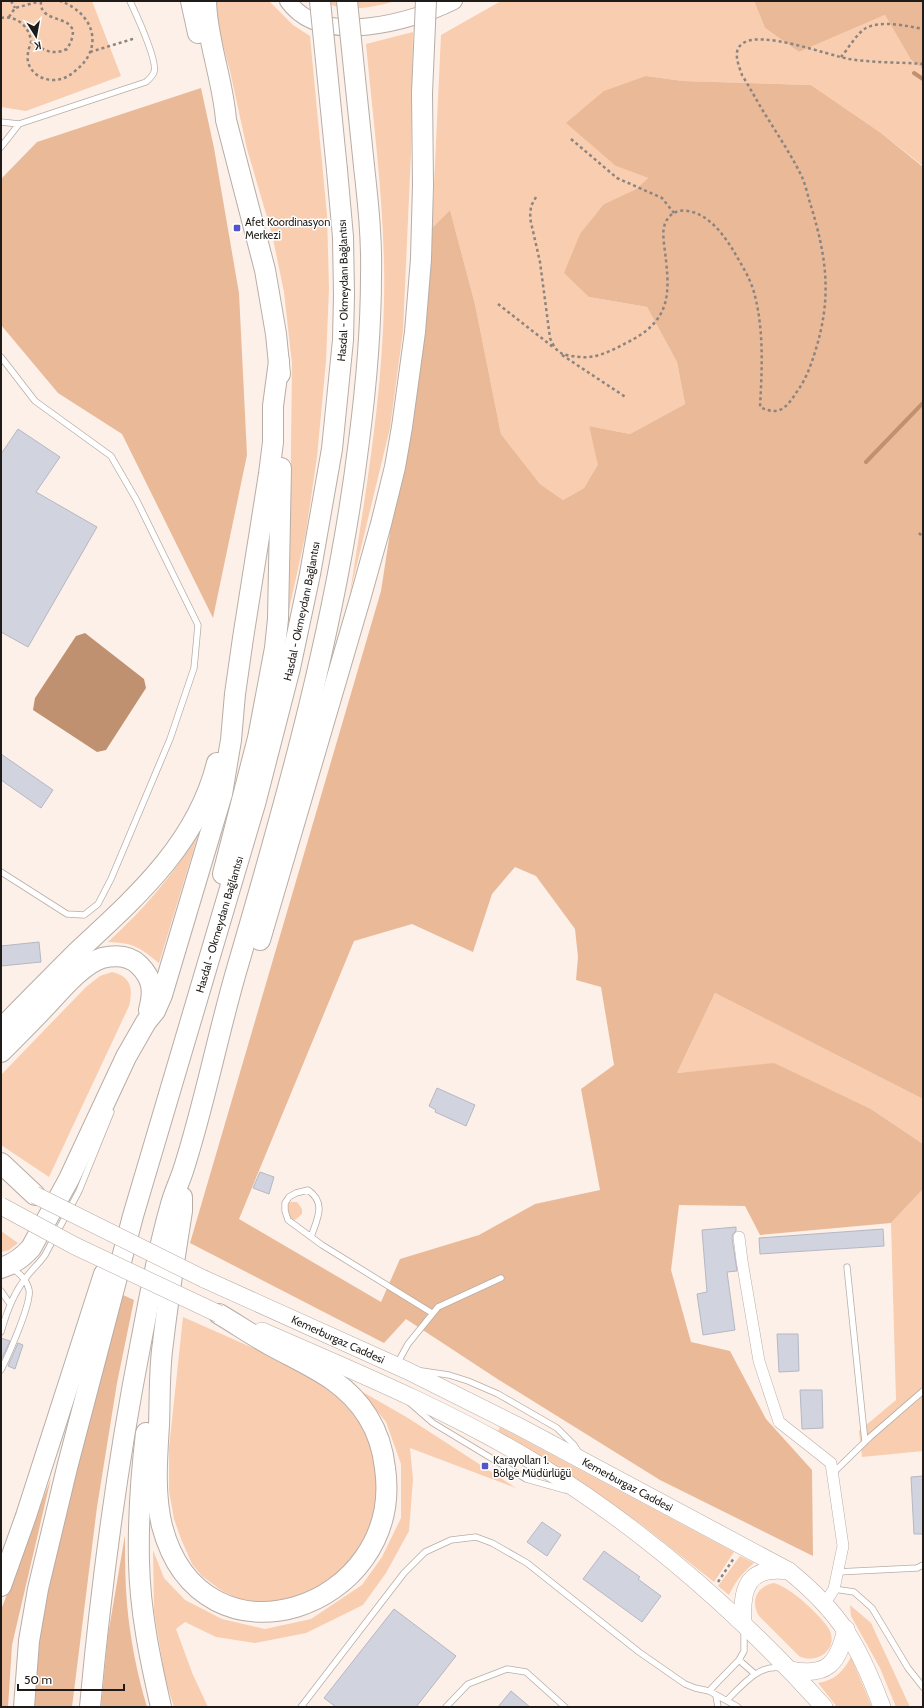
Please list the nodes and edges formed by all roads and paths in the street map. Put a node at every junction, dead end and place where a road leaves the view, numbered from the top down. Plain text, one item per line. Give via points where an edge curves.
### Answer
1 (11, 1) edge
2 (41, 1) edge
3 (60, 1) edge
4 (130, 1) edge
5 (191, 1) edge
6 (206, 1) edge
7 (288, 1) edge
8 (320, 1) edge
9 (347, 1) edge
10 (426, 1) edge
11 (454, 1) edge
12 (15, 8) junction
13 (9, 17) junction
14 (1, 18) edge
15 (923, 29) edge
16 (144, 36) junction
17 (31, 42) junction
18 (90, 52) junction
19 (841, 57) junction
20 (923, 64) edge
21 (226, 120) junction
22 (1, 122) edge
23 (19, 124) junction
24 (571, 139) dead end
25 (1, 147) edge
26 (536, 197) dead end
27 (674, 213) junction
28 (498, 304) dead end
29 (554, 348) junction
30 (561, 354) junction
31 (1, 357) edge
32 (279, 361) junction
33 (626, 398) dead end
34 (919, 533) dead end
35 (923, 537) edge
36 (235, 694) junction
37 (1, 872) edge
38 (218, 931) junction
39 (231, 990) junction
40 (146, 1022) junction
41 (1, 1029) edge
42 (137, 1051) dead end
43 (1, 1052) edge
44 (114, 1106) dead end
45 (1, 1163) edge
46 (1, 1172) edge
47 (182, 1173) junction
48 (35, 1195) junction
49 (136, 1204) junction
50 (1, 1206) edge
51 (311, 1237) junction
52 (739, 1237) dead end
53 (5, 1267) edge
54 (847, 1267) dead end
55 (501, 1278) dead end
56 (24, 1279) junction
57 (1, 1291) edge
58 (10, 1304) junction
59 (219, 1314) junction
60 (432, 1314) junction
61 (1, 1332) edge
62 (162, 1346) junction
63 (402, 1368) junction
64 (1, 1370) edge
65 (923, 1392) edge
66 (865, 1442) junction
67 (833, 1474) junction
68 (743, 1546) junction
69 (923, 1565) edge
70 (789, 1571) junction
71 (837, 1572) junction
72 (1, 1586) edge
73 (829, 1596) junction
74 (722, 1603) junction
75 (743, 1622) junction
76 (846, 1629) junction
77 (739, 1660) junction
78 (791, 1670) junction
79 (755, 1674) junction
80 (923, 1687) edge
81 (709, 1691) junction
82 (716, 1696) junction
83 (727, 1700) junction
84 (24, 1707) edge
85 (90, 1707) edge
86 (161, 1707) edge
87 (301, 1707) edge
88 (446, 1707) edge
89 (565, 1707) edge
90 (718, 1707) edge
91 (738, 1707) edge
92 (824, 1707) edge
93 (882, 1707) edge

1 - 12 path
2 - 12 path
2 - 17 path via 43,12 48,16 62,19 72,28 70,43 67,49 53,53 46,52
3 - 18 path via 80,11 86,19 92,41
4 - 16 lane
5 - 21 highway via 208,78 215,101
6 - 21 highway via 206,17 224,97
7 - 11 main road via 309,19 339,27 377,26
8 - 38 highway, Hasdal - Okmeydanı Bağlantısı, bridge via 343,237 343,340 332,449 299,632 263,776
9 - 39 highway, bridge via 372,273 364,405 348,521 335,591 301,739
10 - 39 highway, bridge via 422,93 421,259 416,332 390,488 258,945 247,968
12 - 13 path
13 - 14 path
13 - 17 path via 26,28
15 - 19 path via 881,24 866,28
16 - 18 path
16 - 23 lane via 155,63 155,71 146,82
17 - 18 path via 27,60 30,69 47,80 60,80 70,75 83,65
19 - 20 path
19 - 27 path via 788,43 762,40 748,40 741,44 737,51 737,62 742,75 802,178 821,244 825,268 826,293 822,328 801,385 784,408 776,412 760,407 762,338 755,295 746,271 726,239 707,218 697,213 678,210
21 - 32 highway via 266,270
22 - 23 lane
23 - 25 lane
24 - 27 path via 616,178 662,198
26 - 29 path via 531,206 530,218 540,262 550,338
27 - 30 path via 664,222 663,234 669,280 666,303 652,327 642,336 598,355 583,357
28 - 29 path
29 - 30 path
30 - 33 path
31 - 37 lane via 35,401 111,456 137,501 198,624 194,668 170,739 98,904 84,915 67,914
32 - 36 highway via 275,385 270,474
32 - 38 highway via 282,419 276,641 258,738 224,864
34 - 35 path
36 - 40 highway via 231,740 217,813 162,995 155,1011
36 - 41 highway via 210,788 175,851 160,872
38 - 49 highway, Hasdal - Okmeydanı Bağlantısı
39 - 47 highway
40 - 42 lane
40 - 43 highway via 152,986 147,974 136,962 120,956 101,959 72,979
40 - 53 highway via 126,1057 69,1179 31,1248 23,1257
44 - 56 lane via 79,1191 45,1255
45 - 48 highway
46 - 48 main road, Kemerburgaz Caddesi
47 - 62 highway via 182,1211
47 - 85 highway via 170,1204 161,1241 128,1410 112,1508
48 - 63 main road, Kemerburgaz Caddesi, bridge via 204,1279
49 - 72 highway via 123,1220
49 - 84 highway, Hasdal - Okmeydanı Bağlantısı via 38,1589 29,1641
50 - 59 main road, Kemerburgaz Caddesi, bridge via 75,1246
51 - 51 lane via 288,1220 284,1211 289,1197 308,1190 315,1194 320,1206
51 - 60 lane
52 - 67 street via 759,1361 779,1422 831,1463
53 - 56 lane
54 - 66 lane
55 - 60 lane via 457,1297 438,1307
56 - 58 lane
56 - 64 lane via 30,1291 28,1304
57 - 58 lane
58 - 61 lane
59 - 62 highway via 337,1382 361,1405 377,1433 386,1478 387,1500 383,1519 374,1541 360,1563 326,1595 288,1610 248,1611 212,1599 183,1573 162,1526 157,1490
59 - 74 main road, Kemerburgaz Caddesi via 403,1393 527,1458 659,1550
60 - 63 lane via 408,1344
62 - 86 highway via 150,1397 139,1518 141,1594 153,1675
63 - 68 main road, Kemerburgaz Caddesi via 518,1426
65 - 66 lane
66 - 67 lane
67 - 71 street via 843,1546
68 - 70 main road, Kemerburgaz Caddesi
68 - 74 path via 716,1585 726,1595
69 - 71 lane via 917,1568
70 - 73 main road, Kemerburgaz Caddesi via 811,1589
70 - 75 main road via 762,1572 753,1578 744,1594
71 - 73 street
73 - 76 main road, Kemerburgaz Caddesi
73 - 80 lane via 854,1592 872,1608 908,1668
74 - 75 main road, Kemerburgaz Caddesi
75 - 77 lane via 744,1647
75 - 78 main road, Kemerburgaz Caddesi
76 - 78 main road via 840,1652 830,1666 813,1672
76 - 93 main road, Kemerburgaz Caddesi via 864,1660
77 - 79 lane
77 - 81 lane
78 - 79 lane via 776,1668
78 - 92 main road, Kemerburgaz Caddesi
79 - 83 lane
81 - 82 lane
81 - 87 lane via 685,1684 639,1652 527,1563 476,1537 451,1540 425,1552 404,1573
82 - 83 lane
82 - 90 lane
83 - 91 lane
88 - 89 lane via 468,1684 507,1669 526,1672

